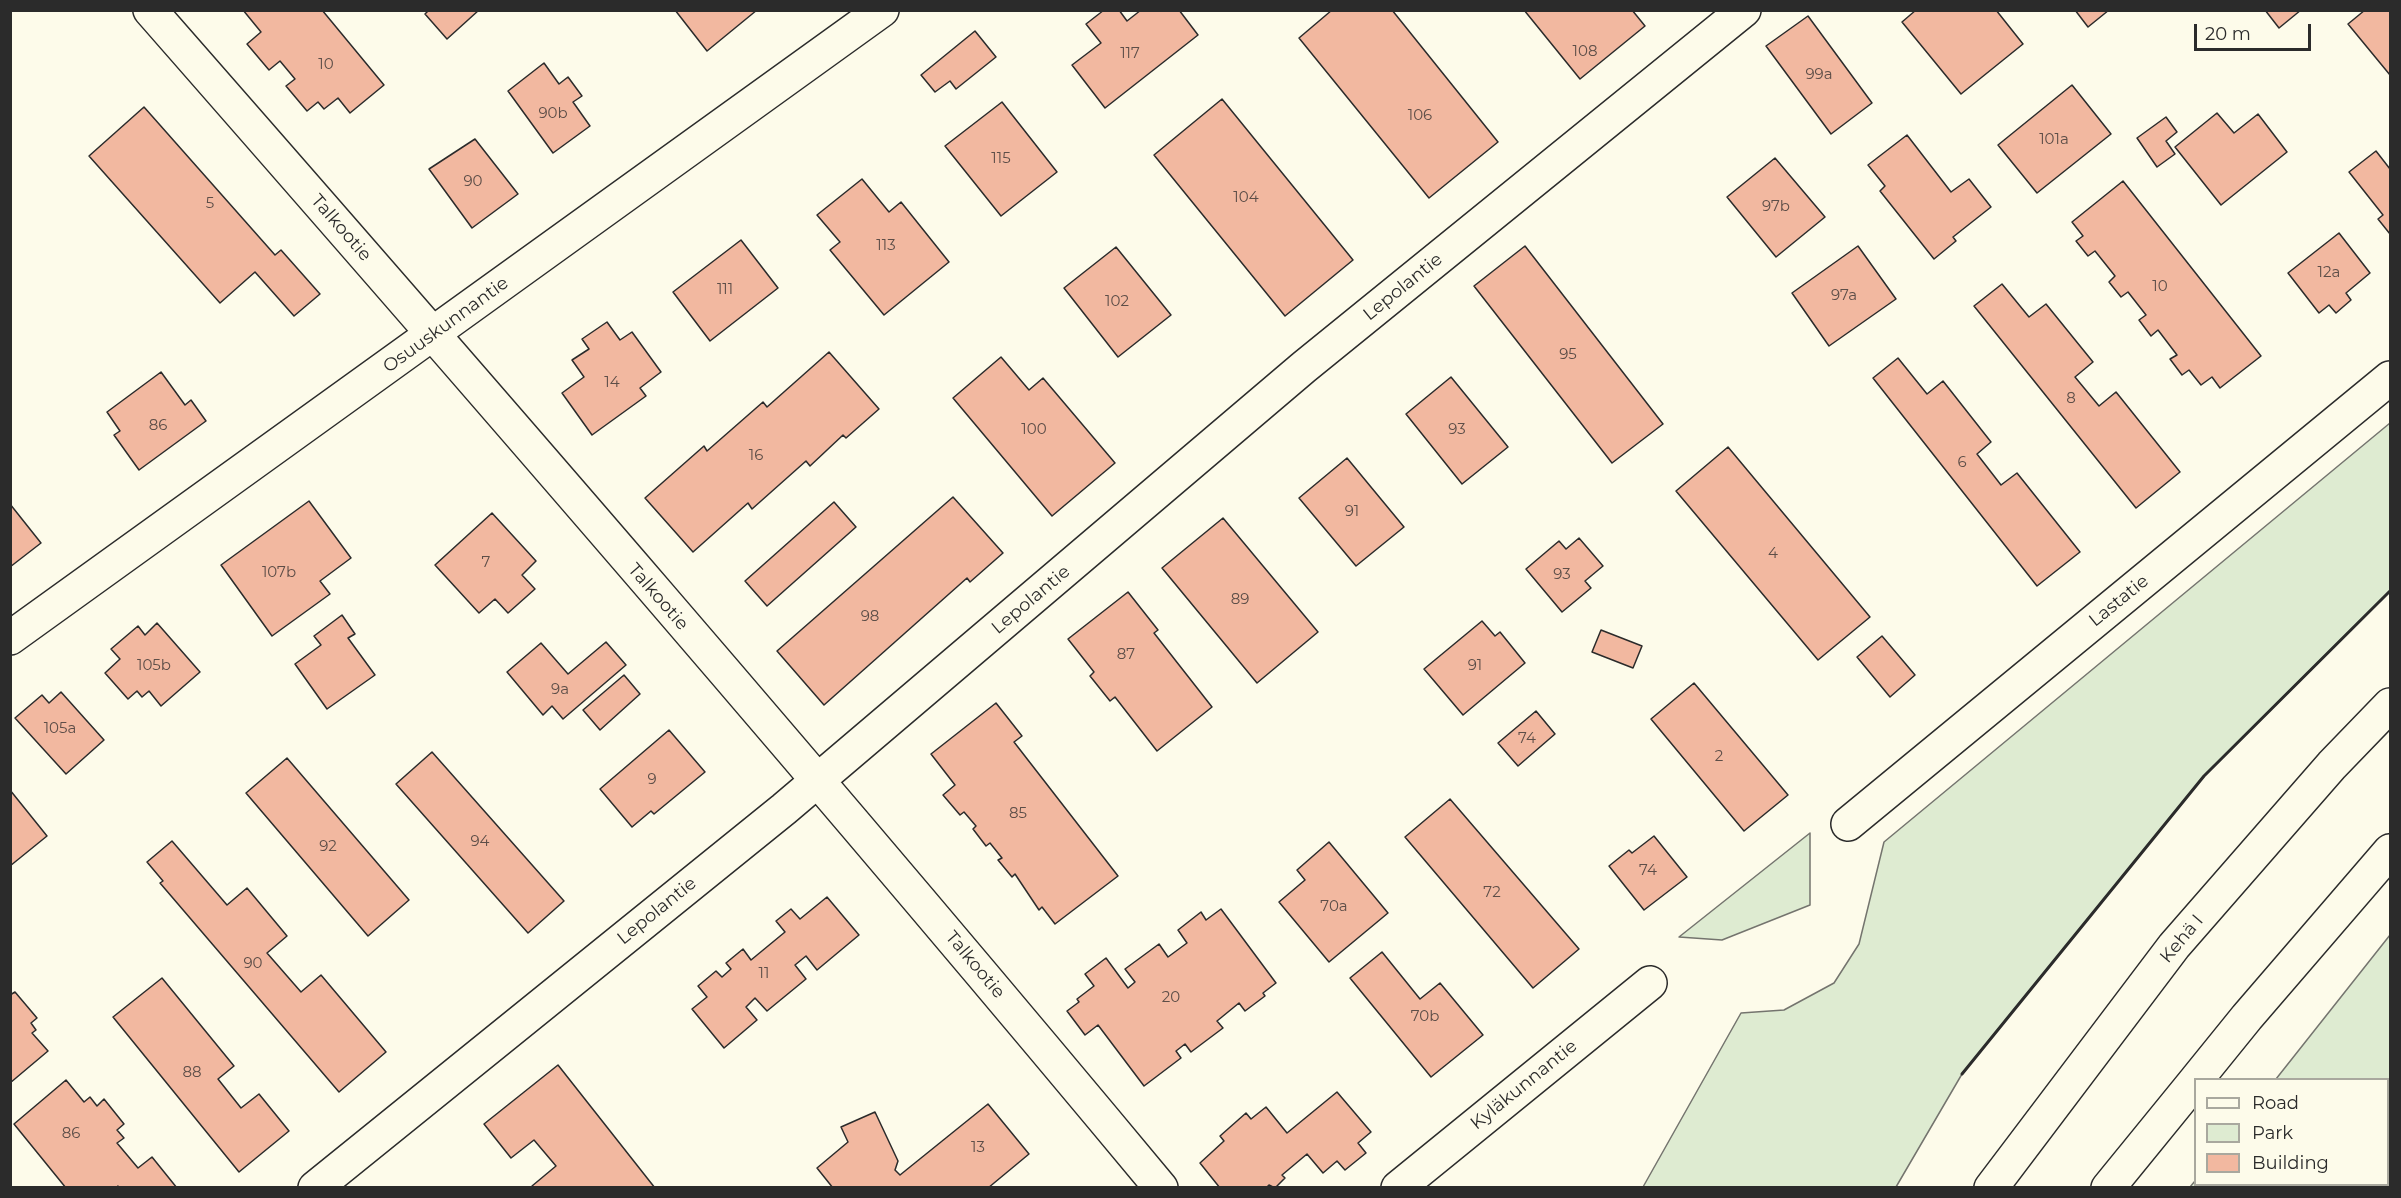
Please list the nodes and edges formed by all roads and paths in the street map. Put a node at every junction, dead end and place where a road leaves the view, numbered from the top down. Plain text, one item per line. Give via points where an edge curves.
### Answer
1 (150, 10) edge
2 (882, 10) edge
3 (1744, 10) edge
4 (434, 334) junction
5 (2391, 378) edge
6 (10, 638) edge
7 (2391, 705) edge
8 (817, 781) junction
9 (1848, 824) dead end
10 (2391, 851) edge
11 (1650, 983) dead end
12 (2198, 1078) edge
13 (2194, 1082) edge
14 (315, 1188) edge
15 (1161, 1188) edge
16 (1398, 1188) edge
17 (1991, 1188) edge
18 (2108, 1188) edge

1 - 4 main road, Talkootie
2 - 4 main road, Osuuskunnantie
3 - 8 main road, Lepolantie via 1304,367
4 - 6 main road, Osuuskunnantie
4 - 8 main road, Talkootie
5 - 9 main road, Lastatie
7 - 17 main road, Kehä I via 2332,765 2174,946
8 - 14 main road, Lepolantie
8 - 15 main road, Talkootie
10 - 12 main road
11 - 16 main road, Kyläkunnantie
13 - 18 main road

